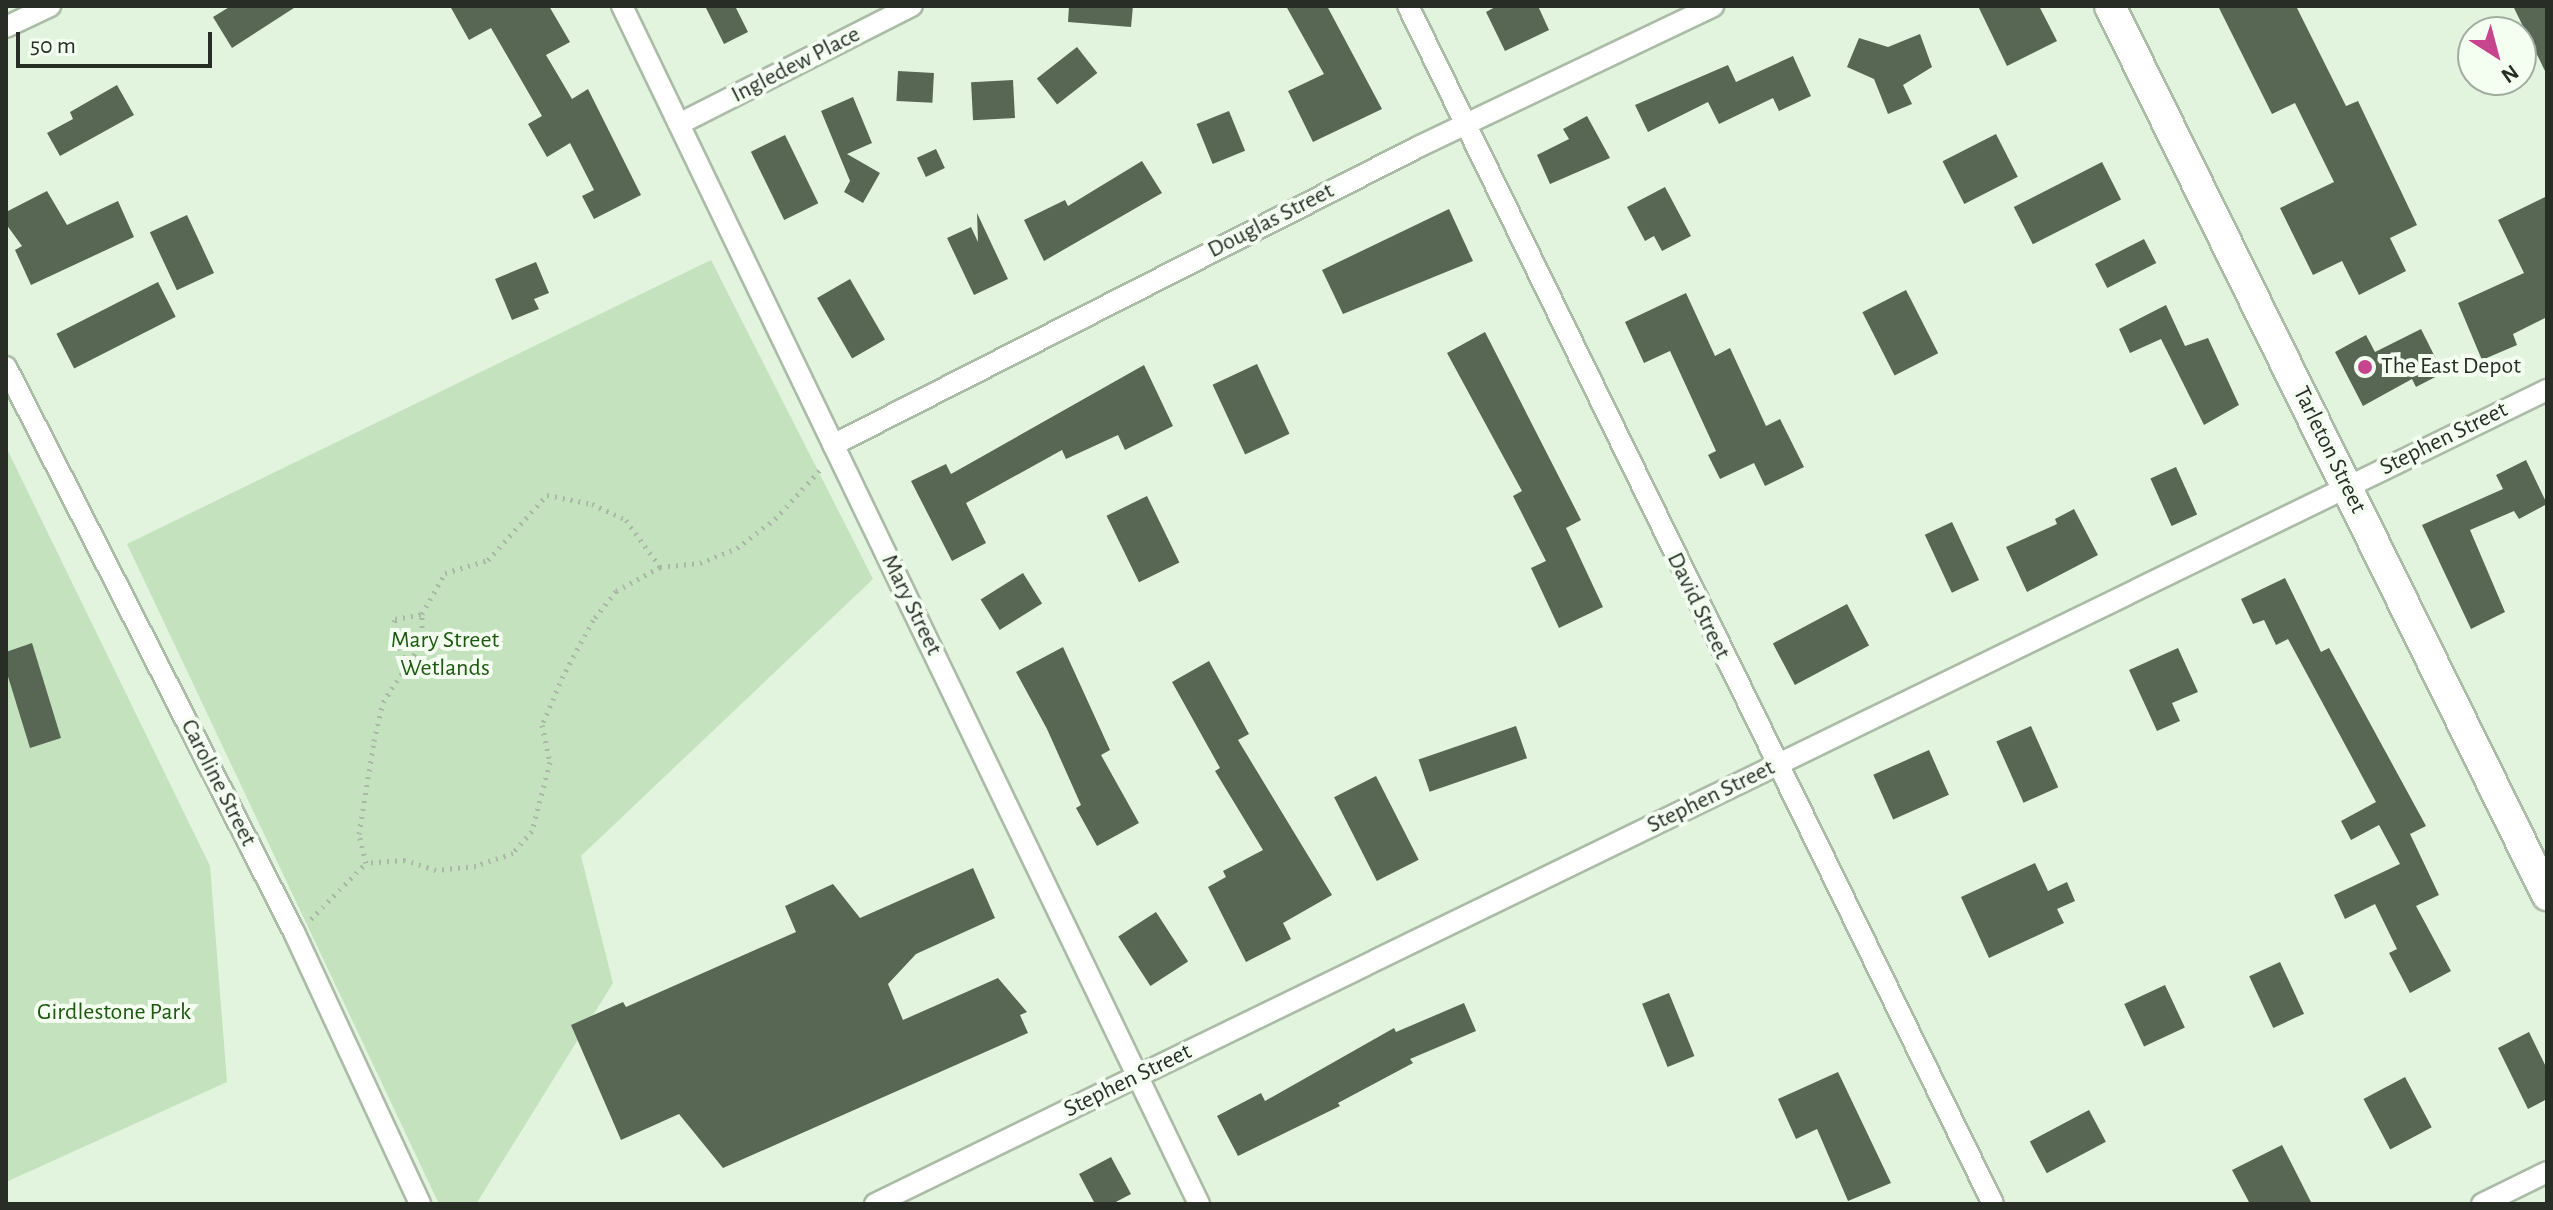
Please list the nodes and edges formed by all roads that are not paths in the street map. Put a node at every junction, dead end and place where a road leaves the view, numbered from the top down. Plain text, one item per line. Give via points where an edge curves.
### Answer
1 (50, 6) edge
2 (622, 6) edge
3 (912, 6) edge
4 (1408, 6) edge
5 (1713, 6) edge
6 (2110, 6) edge
7 (6, 27) edge
8 (679, 124) junction
9 (1465, 125) junction
10 (6, 367) edge
11 (2547, 390) edge
12 (833, 445) junction
13 (2347, 487) junction
14 (1775, 765) junction
15 (2547, 895) edge
16 (1137, 1076) junction
17 (2547, 1172) edge
18 (420, 1204) edge
19 (875, 1204) edge
20 (1199, 1204) edge
21 (1993, 1204) edge
22 (2482, 1204) edge

1 - 7 street
2 - 8 street, Mary Street
3 - 8 street, Ingledew Place
4 - 9 street, David Street
5 - 9 street, Douglas Street
6 - 13 main road, Tarleton Street
8 - 12 street, Mary Street
9 - 12 street, Douglas Street
9 - 14 street, David Street
10 - 18 street, Caroline Street via 294,932
11 - 13 street, Stephen Street
12 - 16 street, Mary Street
13 - 14 street, Stephen Street
13 - 15 main road, Tarleton Street
14 - 16 street, Stephen Street
14 - 21 street, David Street
16 - 19 street, Stephen Street
16 - 20 street, Mary Street
17 - 22 street

